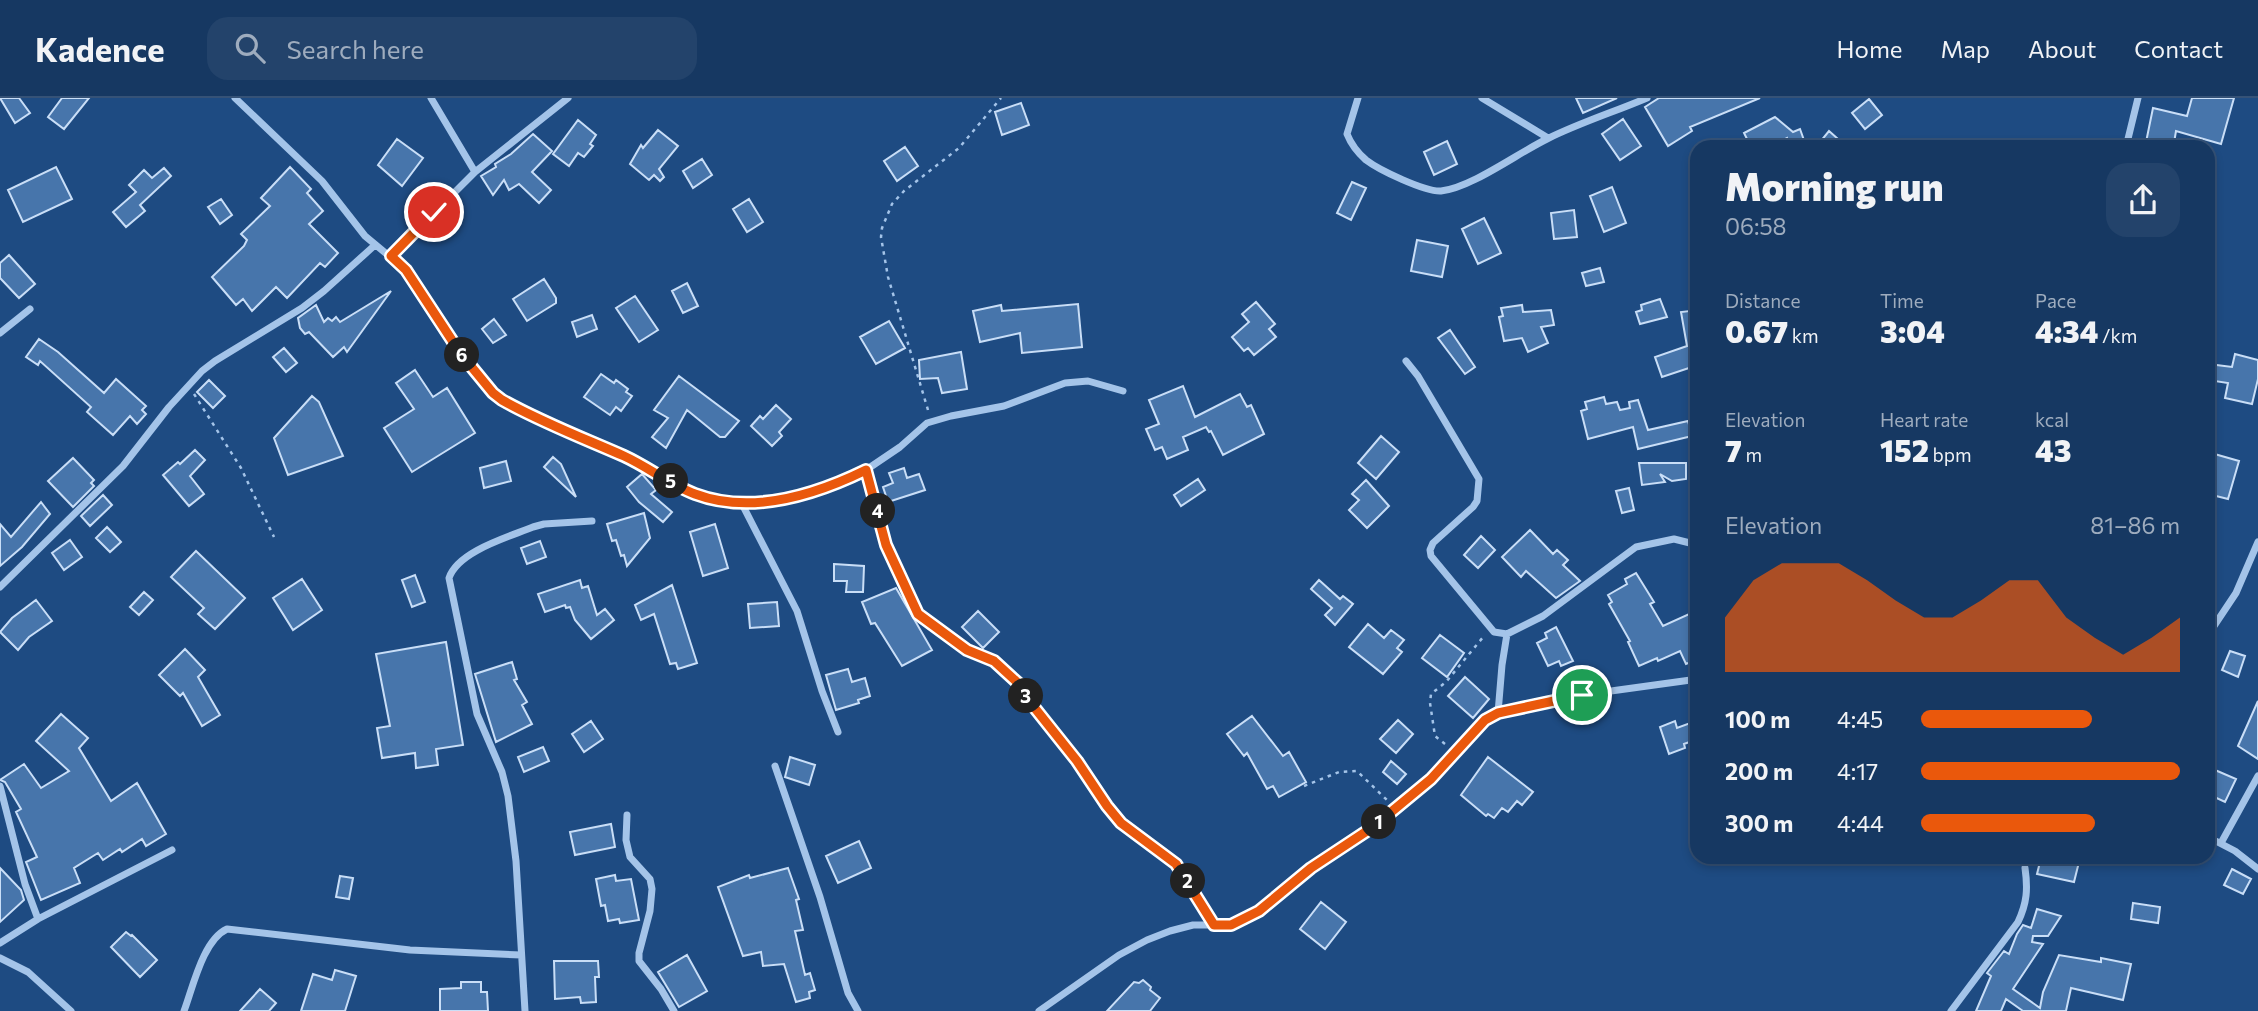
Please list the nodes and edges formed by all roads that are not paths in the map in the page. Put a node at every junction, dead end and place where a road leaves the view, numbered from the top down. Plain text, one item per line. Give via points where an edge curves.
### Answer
1 (235, 98) edge
2 (431, 98) edge
3 (568, 98) edge
4 (1358, 98) edge
5 (1482, 98) edge
6 (1647, 98) edge
7 (2138, 98) edge
8 (1548, 138) junction
9 (2128, 140) edge
10 (475, 172) junction
11 (375, 245) junction
12 (391, 256) junction
13 (30, 309) dead end
14 (0, 333) edge
15 (1406, 361) dead end
16 (1123, 391) dead end
17 (866, 470) junction
18 (742, 504) junction
19 (592, 522) dead end
20 (2258, 542) edge
21 (1690, 543) edge
22 (0, 587) edge
23 (2215, 624) edge
24 (1507, 635) junction
25 (1690, 680) edge
26 (1498, 713) junction
27 (838, 732) dead end
28 (775, 766) dead end
29 (2258, 776) edge
30 (0, 786) edge
31 (627, 815) dead end
32 (2215, 840) edge
33 (2221, 843) junction
34 (172, 850) dead end
35 (2025, 868) dead end
36 (2258, 869) edge
37 (38, 919) junction
38 (1214, 925) junction
39 (0, 943) edge
40 (521, 955) junction
41 (0, 958) edge
42 (71, 1011) edge
43 (184, 1011) edge
44 (525, 1011) edge
45 (674, 1011) edge
46 (858, 1011) edge
47 (1039, 1011) edge
48 (1951, 1011) edge

1 - 11 street via 322,181
2 - 10 street
3 - 10 street
4 - 8 street via 1348,134 1353,146 1384,171 1429,189 1444,190 1471,180
5 - 8 street
6 - 8 street
7 - 9 street
10 - 12 street
11 - 12 street
11 - 22 street via 313,299 215,360 123,466
12 - 18 street via 406,270 461,354 502,400 692,493
13 - 14 street
15 - 24 street via 1479,479 1474,507 1433,543 1431,556 1490,628
16 - 17 street via 1079,380 1004,405 932,421
17 - 18 street via 811,493
17 - 38 street via 886,545 918,614 967,650 994,661 1018,683 1121,823 1176,864
18 - 27 street via 797,611
19 - 40 street via 533,527 470,554 449,578 477,714 508,796
20 - 23 street via 2236,593
21 - 24 street via 1674,539 1636,547 1563,603
24 - 26 street
25 - 26 street via 1582,695
26 - 38 street via 1485,720 1431,779 1397,808 1259,911 1231,925
28 - 46 street via 848,993
29 - 33 street
30 - 37 street
31 - 45 street via 630,858 650,879 652,889 639,961
32 - 33 street
33 - 36 street
34 - 37 street
35 - 48 street via 2028,891 2018,922
37 - 39 street
38 - 47 street via 1181,928 1140,944
40 - 43 street via 410,950 227,929 208,948
40 - 44 street
41 - 42 street via 28,972

